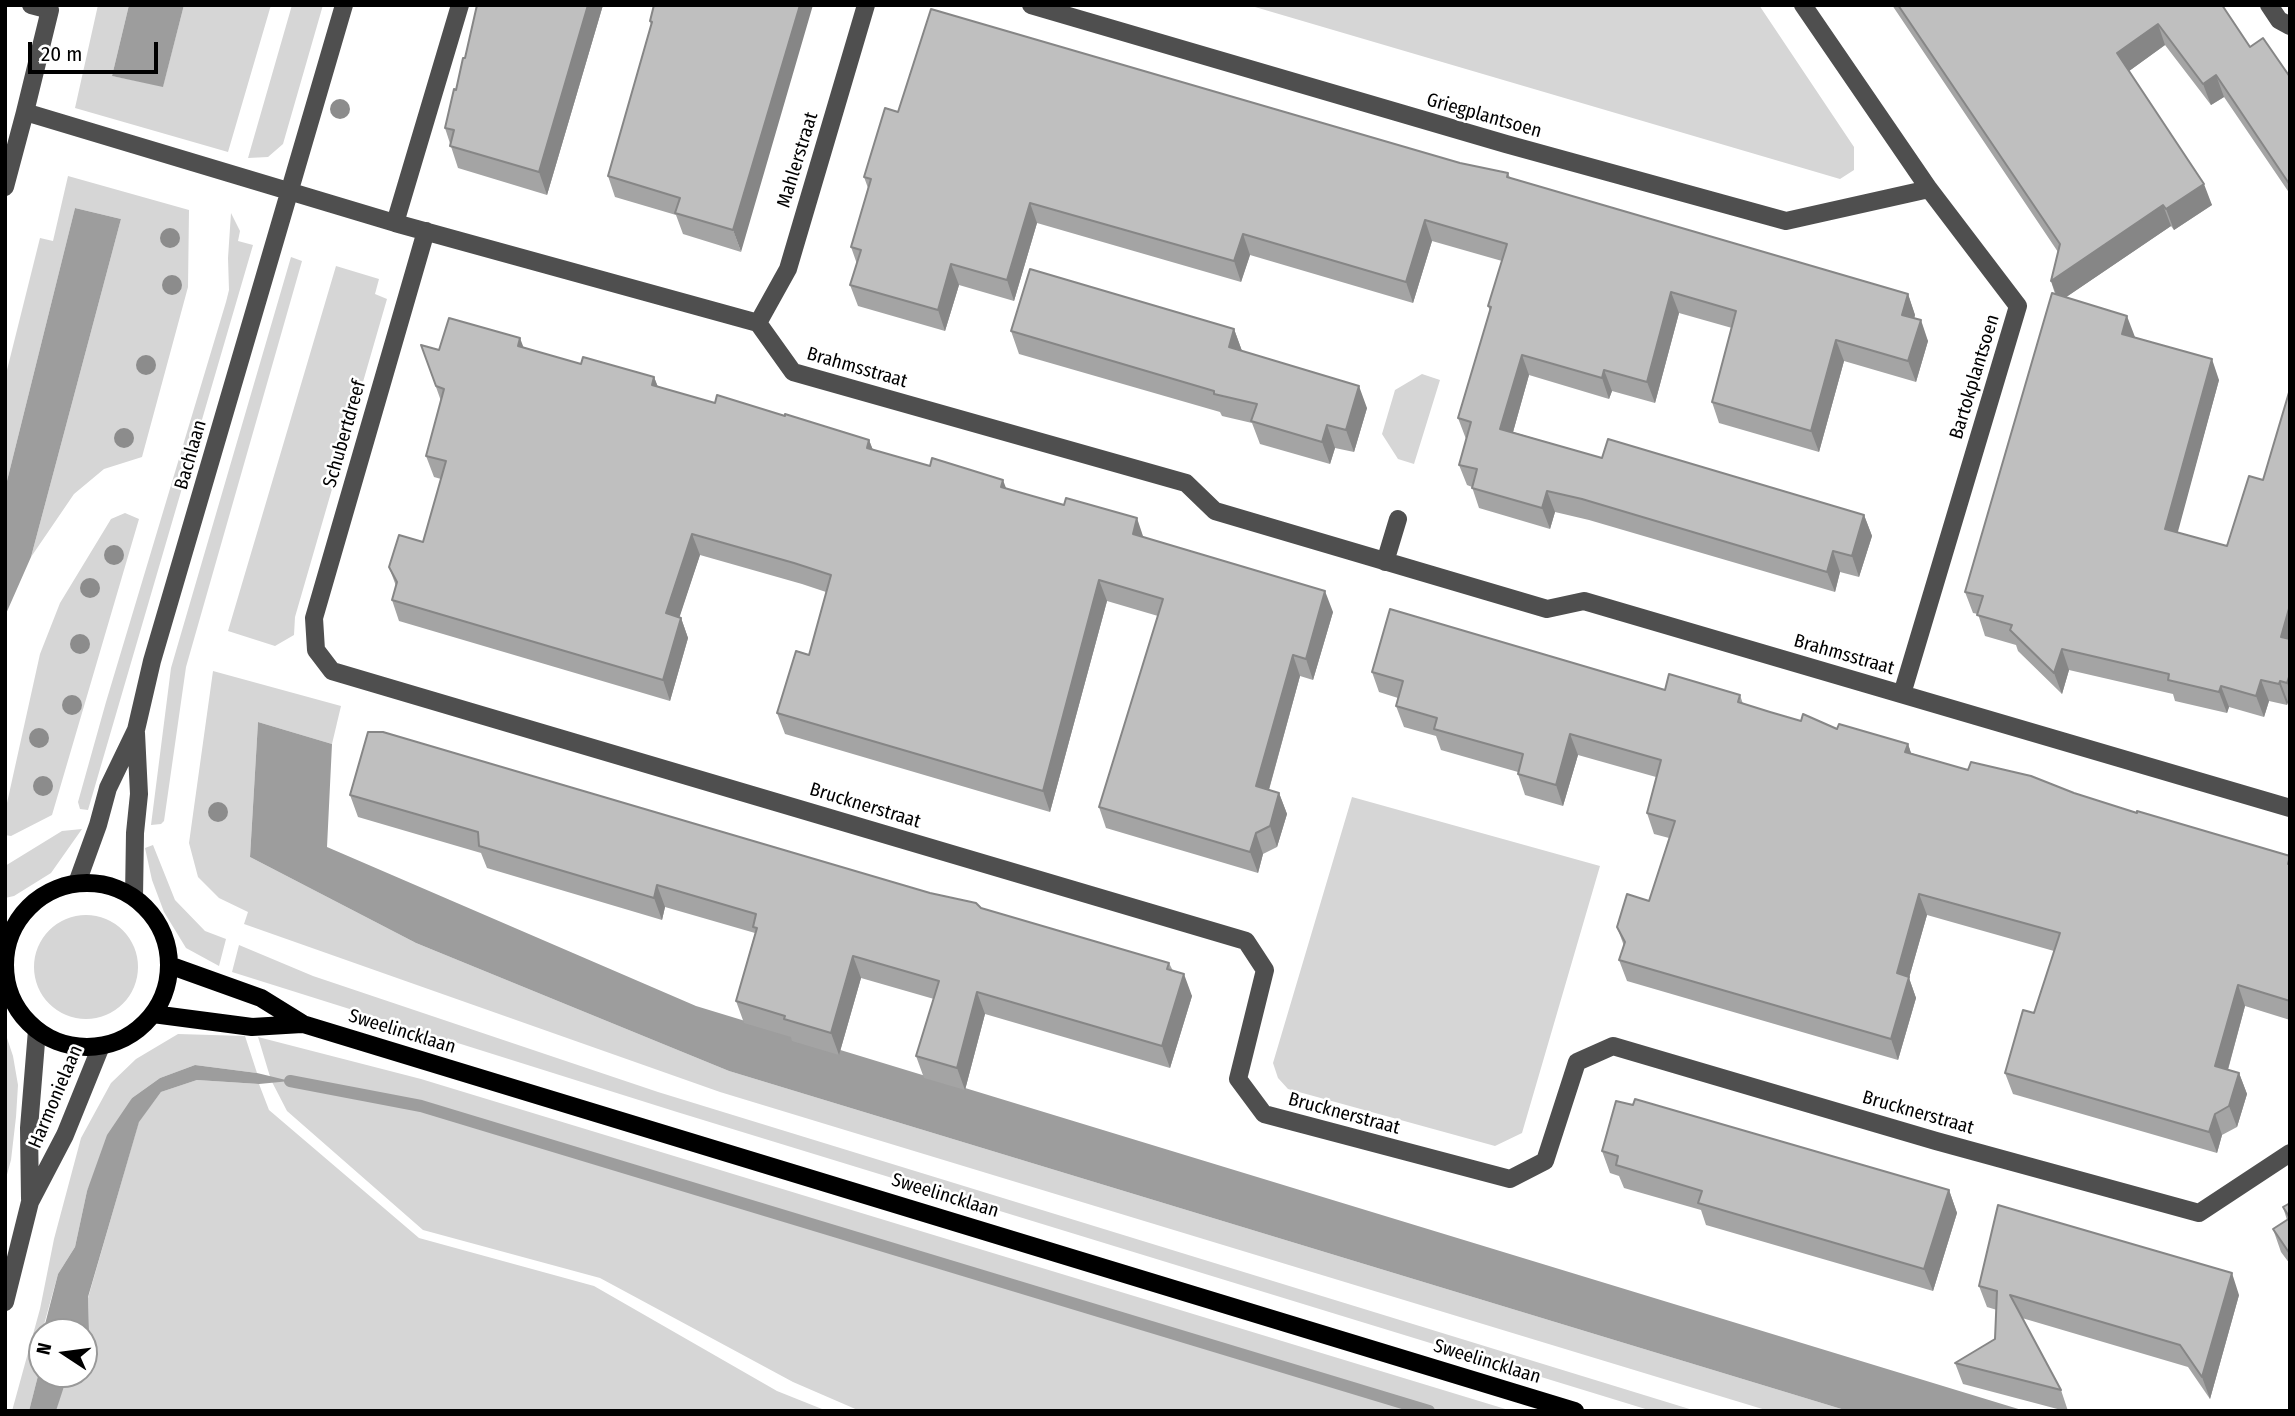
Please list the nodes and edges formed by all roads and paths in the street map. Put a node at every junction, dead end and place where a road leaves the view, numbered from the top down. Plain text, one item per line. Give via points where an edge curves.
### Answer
1 (31, 5) edge
2 (344, 5) edge
3 (460, 5) edge
4 (866, 5) edge
5 (1031, 5) edge
6 (1803, 5) edge
7 (2269, 5) edge
8 (2290, 26) edge
9 (25, 112) junction
10 (5, 187) edge
11 (1929, 189) junction
12 (290, 192) junction
13 (395, 223) junction
14 (426, 230) junction
15 (758, 323) junction
16 (1398, 519) dead end
17 (1385, 562) junction
18 (316, 650) joint
19 (1902, 694) junction
20 (136, 730) junction
21 (2290, 808) edge
22 (77, 883) junction
23 (134, 897) junction
24 (12, 921) edge
25 (169, 965) junction
26 (5, 977) edge
27 (153, 1014) junction
28 (303, 1024) junction
29 (37, 1030) junction
30 (101, 1046) junction
31 (2290, 1153) edge
32 (30, 1202) junction
33 (5, 1302) edge
34 (1575, 1411) edge

1 - 9 street via 50,10
2 - 12 street, Bachlaan
3 - 13 street
4 - 15 street, Mahlerstraat via 788,269
5 - 11 street, Griegplantsoen via 1786,221
6 - 11 street, Bartokplantsoen
7 - 8 street via 2279,20
9 - 10 street
9 - 12 street
11 - 19 street, Bartokplantsoen via 2018,306
12 - 13 street
12 - 20 street, Bachlaan via 152,661
13 - 14 street
14 - 15 street
14 - 18 street, Schubertdreef via 314,618
15 - 17 street, Brahmsstraat via 793,372 1186,483 1215,511
16 - 17 street
17 - 19 street, Brahmsstraat via 1547,610 1584,601
18 - 31 street, Brucknerstraat via 332,671 1247,942 1265,970 1238,1079 1264,1114 1510,1179 1545,1161 1577,1062 1614,1046 2199,1213
19 - 21 street, Brahmsstraat
20 - 22 street, Bachlaan via 108,788
20 - 23 street, Bachlaan via 139,794
22 - 23 main road via 107,885
22 - 24 main road via 49,892
23 - 25 main road via 156,920 166,942
24 - 26 main road
25 - 27 main road via 162,999
25 - 28 main road, Sweelincklaan via 261,998
26 - 29 main road via 16,1007
27 - 28 main road, Sweelincklaan via 252,1027
27 - 30 main road via 130,1035
28 - 34 main road, Sweelincklaan
29 - 30 main road via 68,1045
29 - 32 street, Harmonielaan via 29,1128
30 - 32 street, Harmonielaan via 65,1135
32 - 33 street, Harmonielaan

